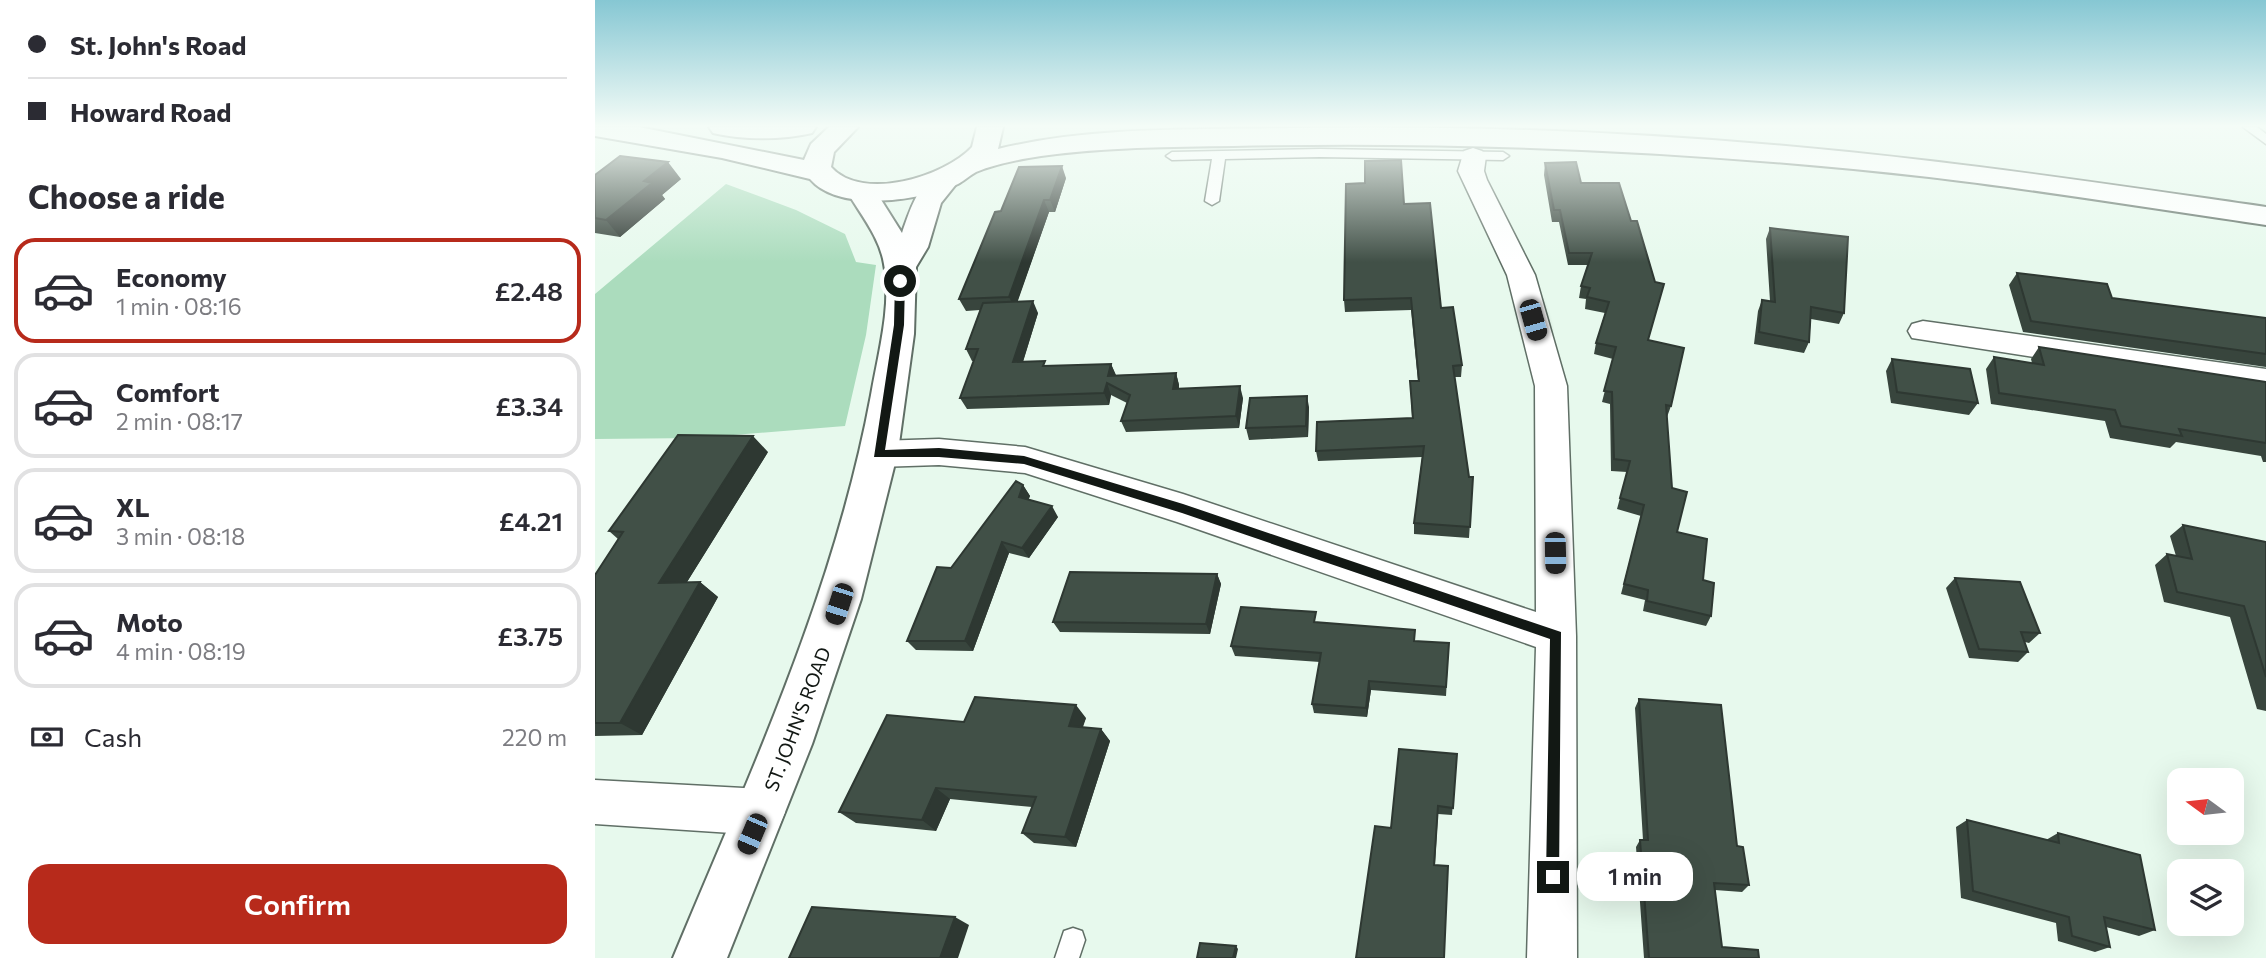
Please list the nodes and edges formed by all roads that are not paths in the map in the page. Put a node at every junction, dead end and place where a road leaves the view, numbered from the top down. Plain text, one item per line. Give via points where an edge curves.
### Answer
1 (958, 171) edge
2 (819, 172) edge
3 (956, 172) edge
4 (1216, 172) edge
5 (1471, 172) edge
6 (1951, 172) edge
7 (2103, 172) edge
8 (863, 193) junction
9 (2266, 197) edge
10 (1212, 201) dead end
11 (2266, 216) edge
12 (901, 266) junction
13 (1923, 331) dead end
14 (2266, 381) edge
15 (878, 454) junction
16 (1556, 636) junction
17 (595, 802) edge
18 (761, 811) junction
19 (700, 958) edge
20 (1552, 958) edge

1 - 12 main road, ST. JOHN'S ROAD via 927,202
2 - 8 main road via 835,186
3 - 8 main road via 905,191
4 - 10 lane
5 - 16 street via 1521,275 1551,386
6 - 11 main road
7 - 9 main road
8 - 12 main road, ST. JOHN'S ROAD
12 - 15 main road, ST. JOHN'S ROAD via 899,325
13 - 14 street
15 - 16 street via 939,452 1024,460
15 - 18 main road, ST. JOHN'S ROAD via 855,557 815,676
16 - 20 street
17 - 18 street
18 - 19 main road, ST. JOHN'S ROAD

